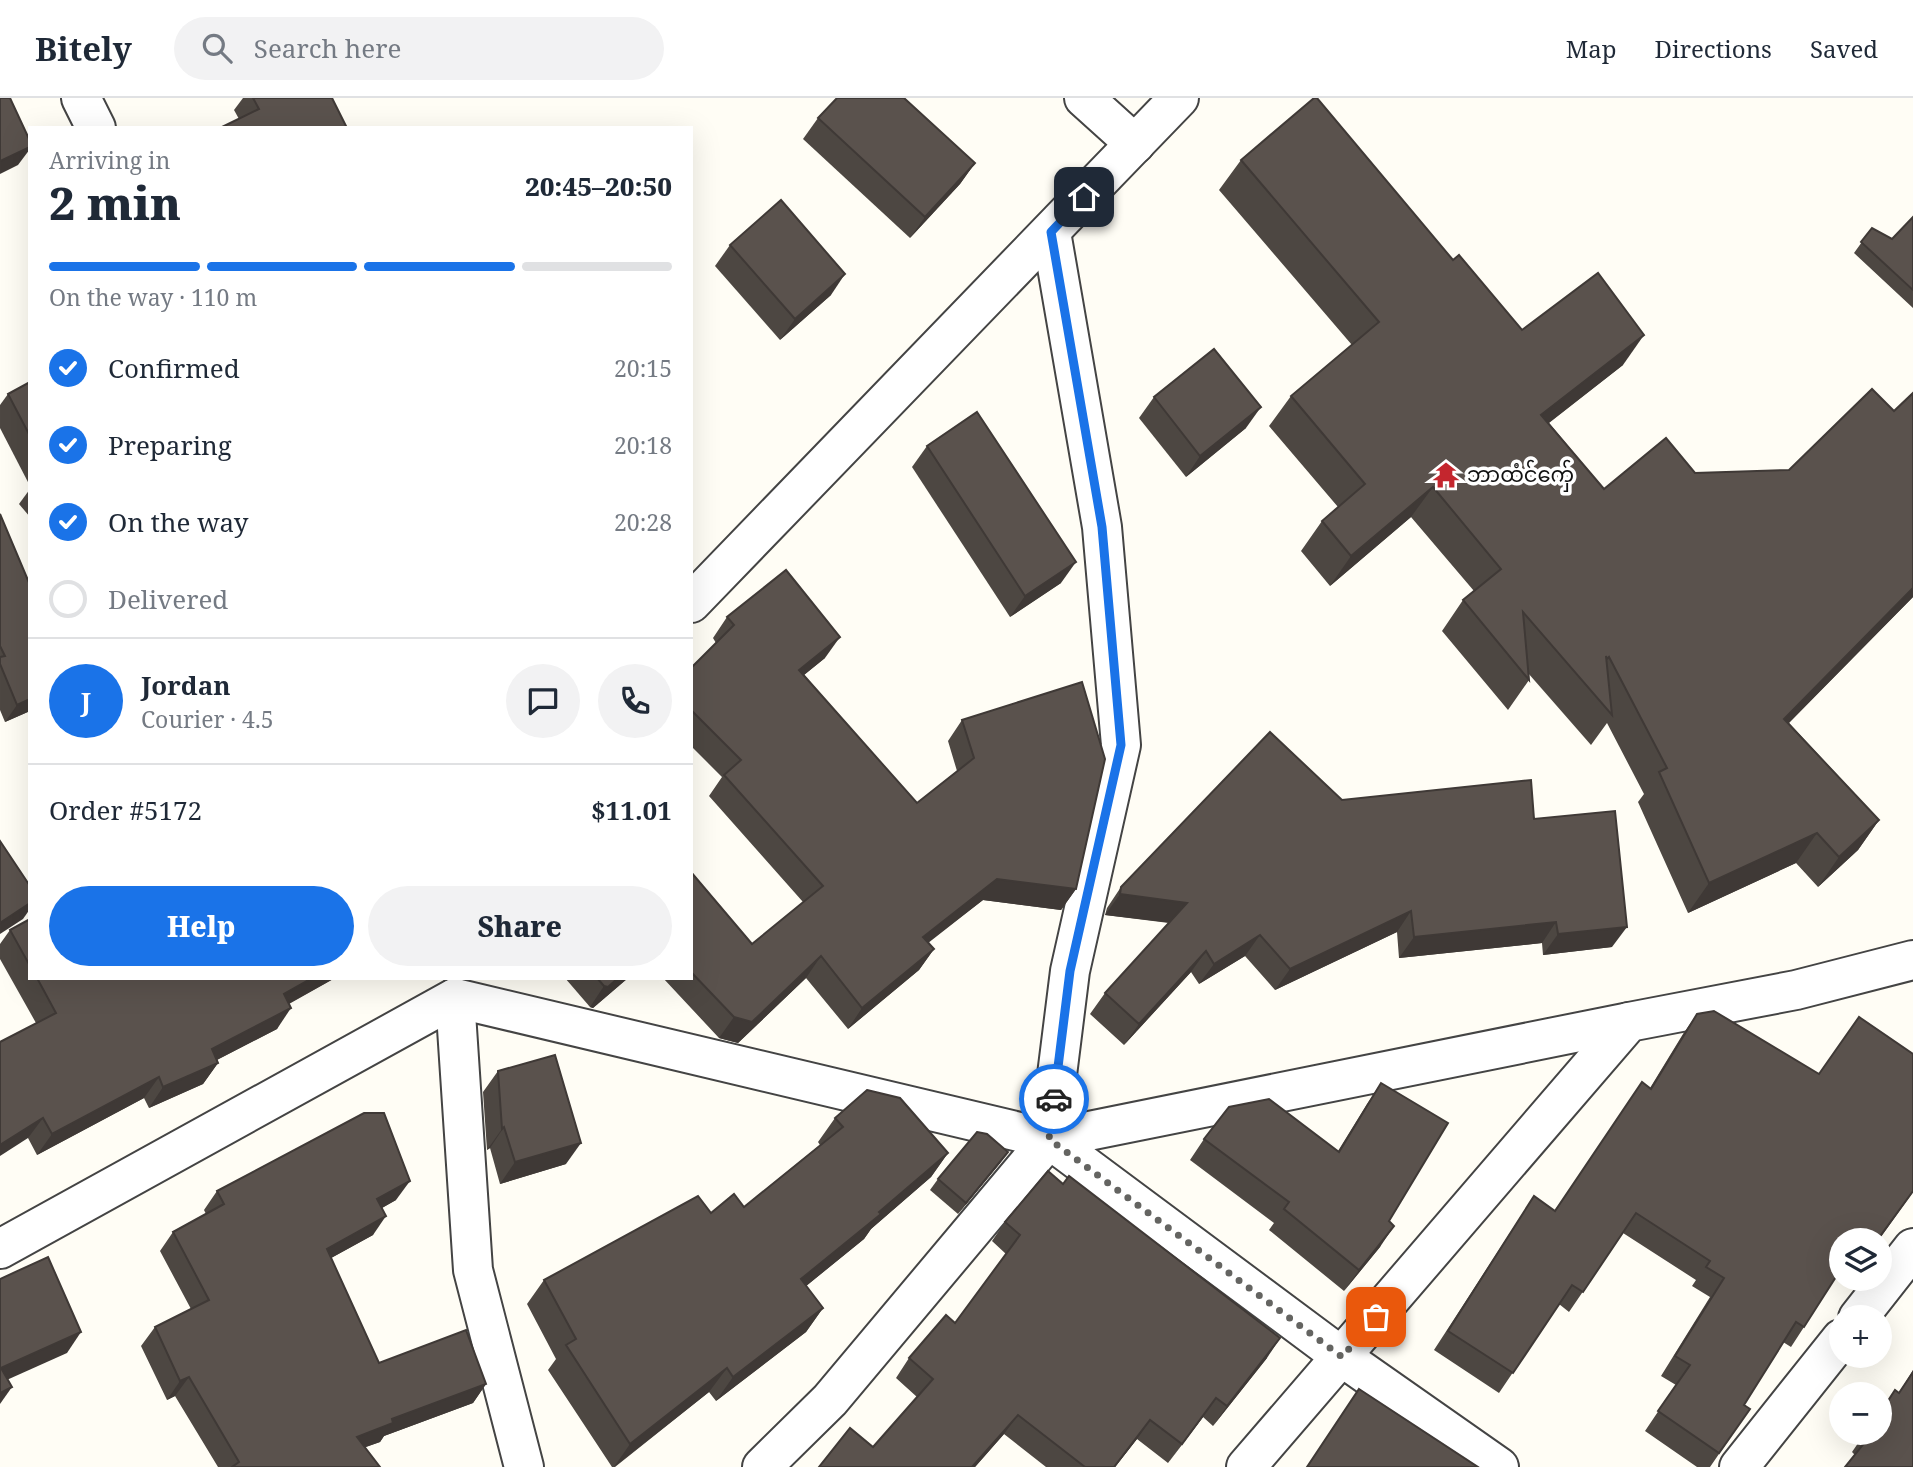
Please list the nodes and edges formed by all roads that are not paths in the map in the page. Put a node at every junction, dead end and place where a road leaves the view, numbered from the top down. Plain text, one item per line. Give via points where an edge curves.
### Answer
1 (81, 98) edge
2 (1084, 98) edge
3 (1180, 98) edge
4 (95, 126) edge
5 (1135, 144) junction
6 (1051, 232) junction
7 (693, 601) edge
8 (1913, 960) edge
9 (455, 988) edge
10 (1629, 1022) junction
11 (1049, 1139) junction
12 (1913, 1248) edge
13 (0, 1249) edge
14 (1868, 1305) edge
15 (1829, 1354) edge
16 (1342, 1357) junction
17 (524, 1467) edge
18 (762, 1467) edge
19 (1245, 1467) edge
20 (1499, 1467) edge
21 (1739, 1467) edge

1 - 4 street
2 - 5 street
3 - 5 street
5 - 6 street
6 - 7 street
6 - 11 street via 1102,527 1121,745 1070,971
8 - 10 street via 1796,990
9 - 11 street
9 - 13 street
9 - 17 street via 473,1270
10 - 11 street
10 - 16 street
11 - 16 street
11 - 18 street via 830,1400
12 - 14 street
15 - 21 street
16 - 19 street
16 - 20 street

